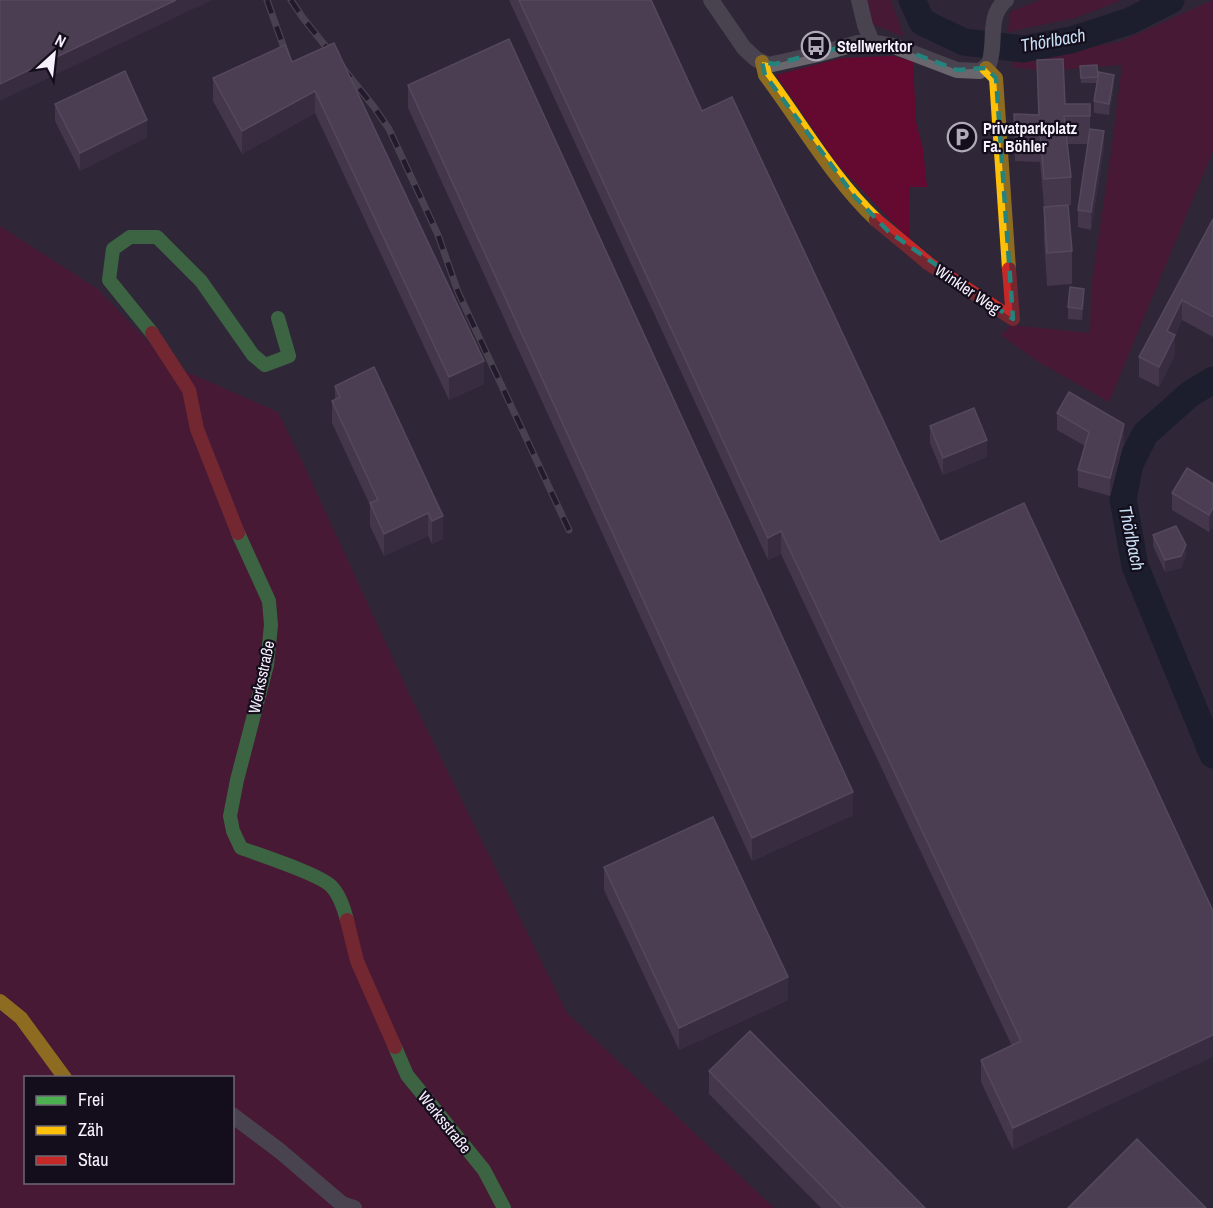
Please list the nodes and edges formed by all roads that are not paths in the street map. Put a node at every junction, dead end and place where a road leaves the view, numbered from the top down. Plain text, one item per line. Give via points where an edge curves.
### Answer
1 (711, 0) edge
2 (859, 0) edge
3 (1006, 0) edge
4 (872, 42) junction
5 (762, 62) junction
6 (988, 64) junction
7 (278, 318) dead end
8 (0, 1001) edge
9 (64, 1076) edge
10 (234, 1117) edge
11 (354, 1208) edge
12 (504, 1208) edge

1 - 5 street via 744,48
2 - 4 street
3 - 6 street via 997,8 993,20
4 - 5 street via 858,42 775,64
4 - 6 street via 894,46 957,70 980,71
5 - 6 street, Winkler Weg via 765,75 855,197 888,231 969,292 1013,319 996,78
7 - 12 street, Werksstraße via 289,356 265,365 253,356 201,281 157,237 130,237 113,249 109,280 159,342 189,390 196,429 269,601 272,625 267,666 237,780 230,816 233,831 241,848 331,886 344,907 357,961 406,1074 484,1170
8 - 9 street via 21,1018
10 - 11 street via 342,1204

